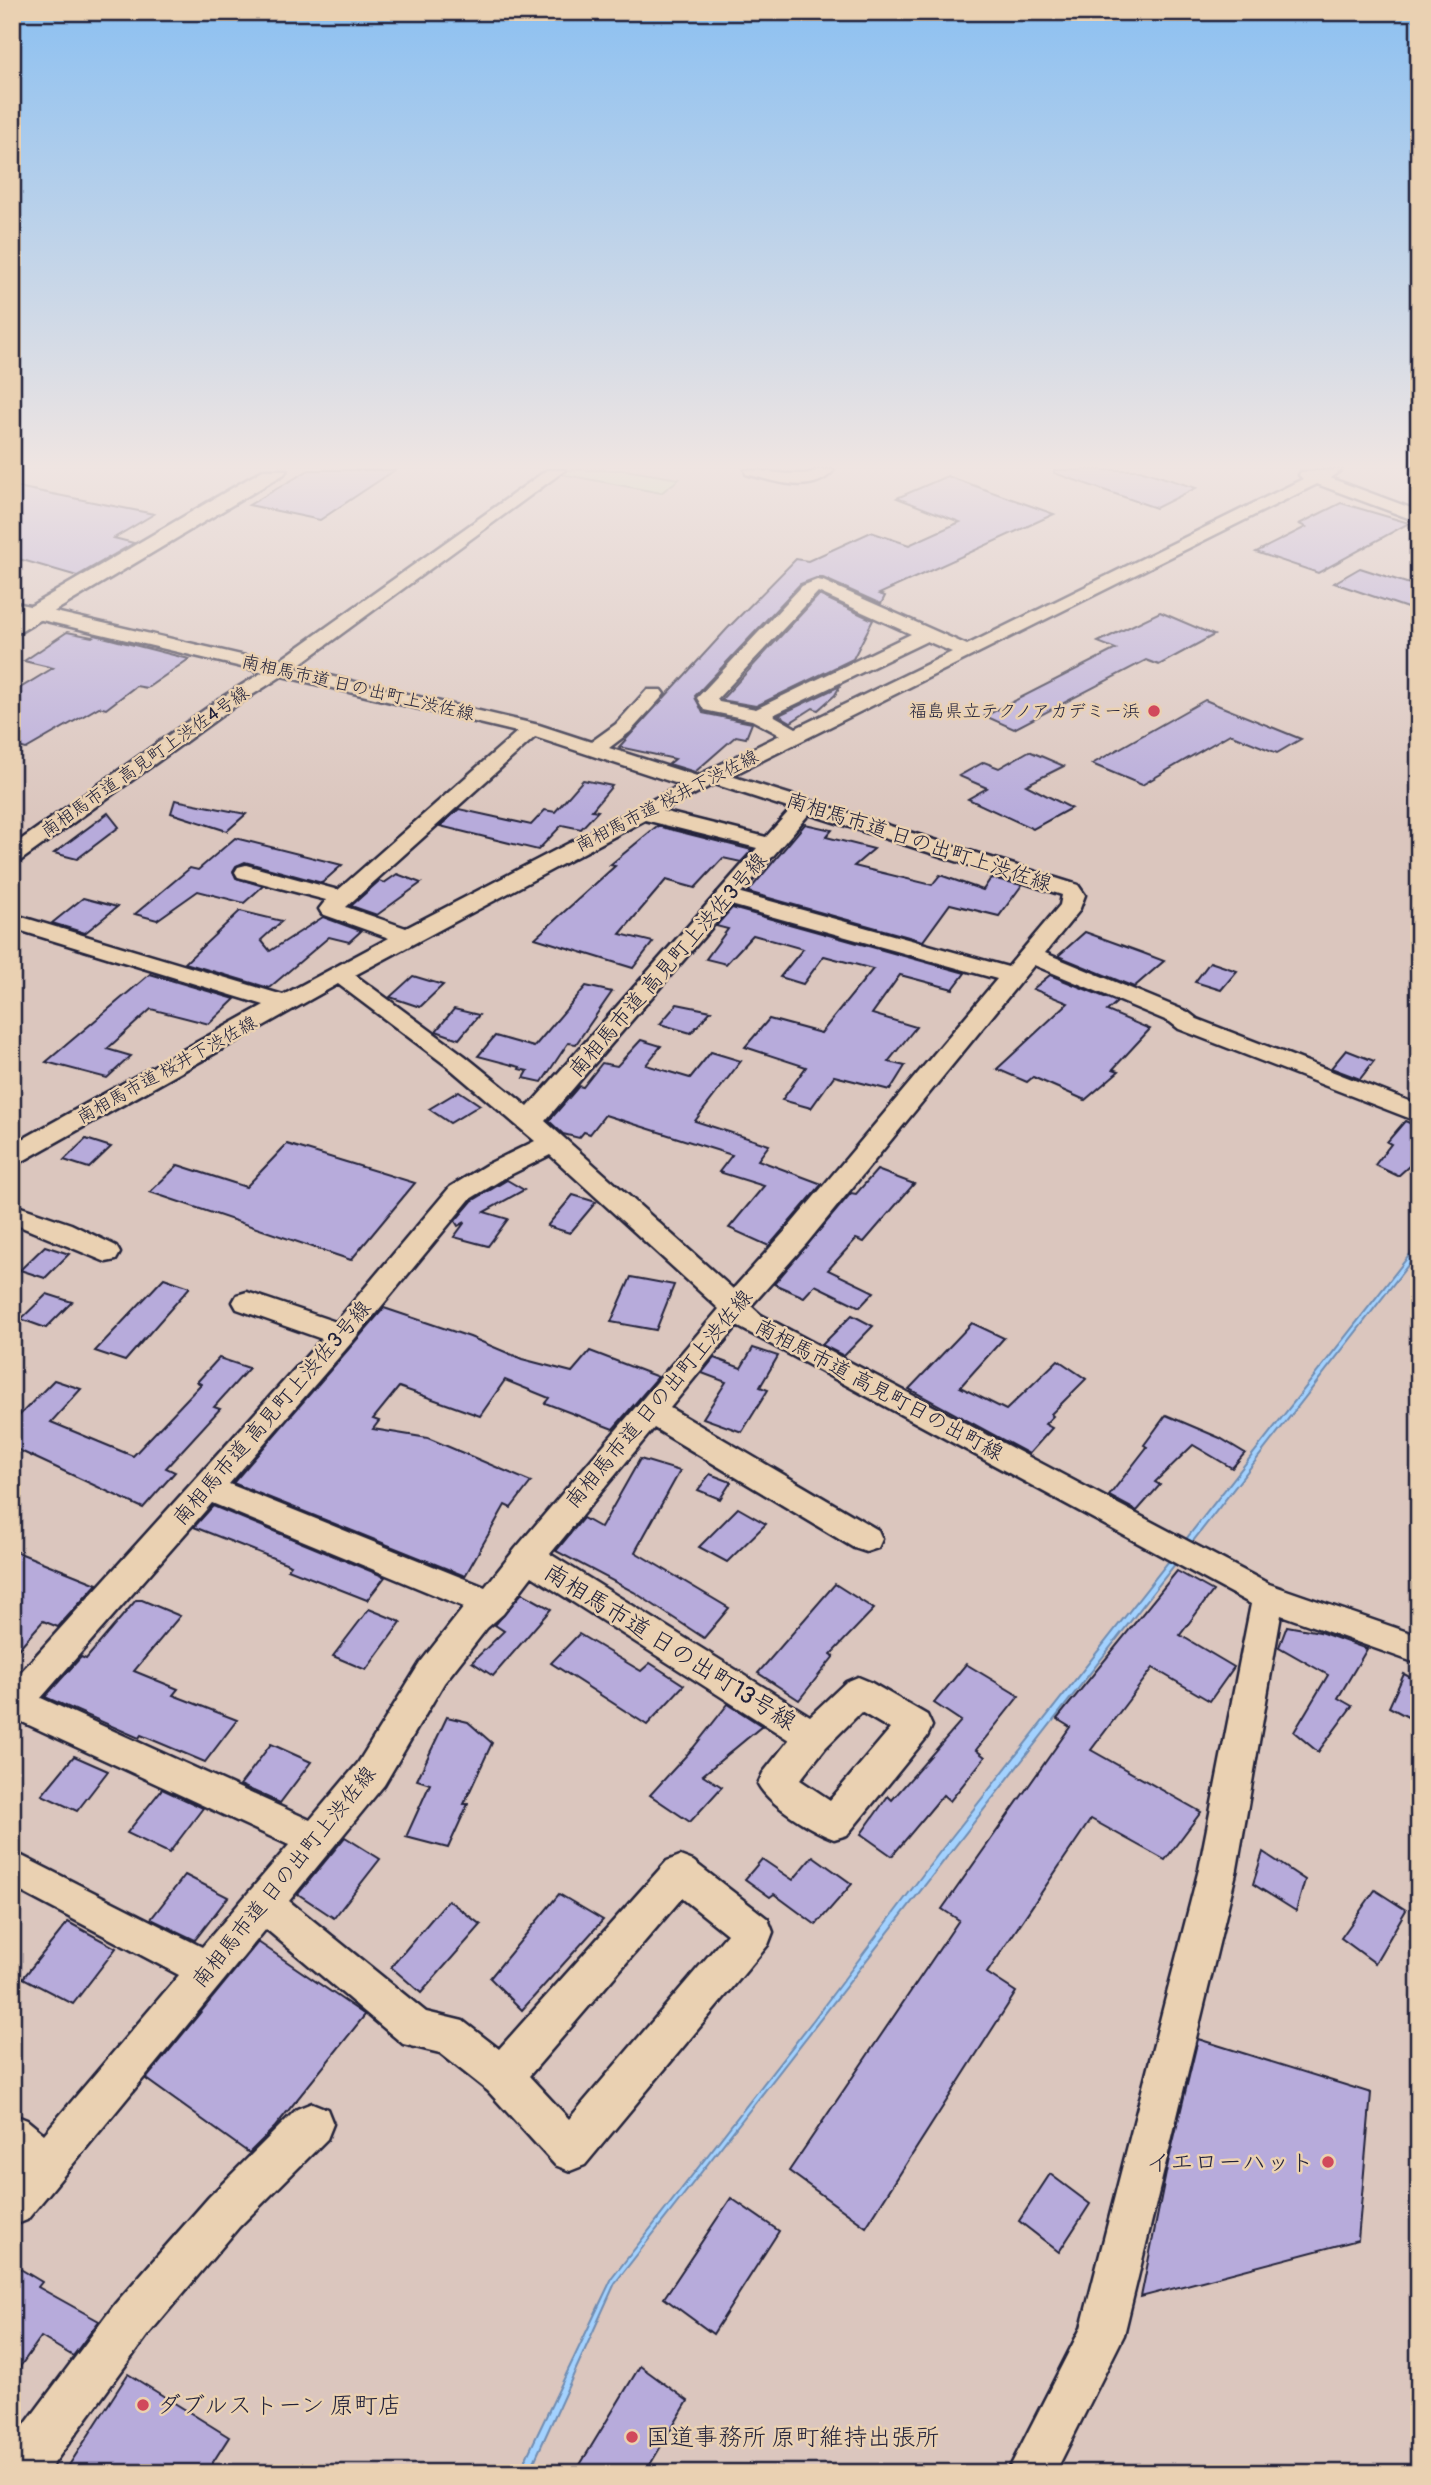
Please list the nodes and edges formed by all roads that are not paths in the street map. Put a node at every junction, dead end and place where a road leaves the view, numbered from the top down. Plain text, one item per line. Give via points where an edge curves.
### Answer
1 (80, 586) edge
2 (394, 586) edge
3 (815, 586) edge
4 (819, 586) edge
5 (1104, 586) edge
6 (12, 607) edge
7 (36, 612) junction
8 (12, 626) edge
9 (926, 634) junction
10 (967, 652) junction
11 (278, 669) junction
12 (654, 694) dead end
13 (758, 715) junction
14 (533, 729) junction
15 (796, 736) junction
16 (596, 748) junction
17 (707, 780) junction
18 (805, 806) junction
19 (643, 813) junction
20 (773, 845) junction
21 (12, 856) edge
22 (246, 872) dead end
23 (340, 897) junction
24 (729, 897) junction
25 (12, 921) edge
26 (406, 936) junction
27 (1023, 966) junction
28 (339, 974) junction
29 (286, 1004) junction
30 (1419, 1114) edge
31 (540, 1133) junction
32 (12, 1156) edge
33 (12, 1213) edge
34 (106, 1253) dead end
35 (247, 1302) dead end
36 (736, 1309) junction
37 (342, 1335) junction
38 (650, 1411) junction
39 (207, 1488) junction
40 (866, 1539) dead end
41 (528, 1557) junction
42 (1273, 1599) junction
43 (491, 1604) junction
44 (1419, 1650) edge
45 (14, 1705) edge
46 (813, 1736) dead end
47 (316, 1840) junction
48 (12, 1868) edge
49 (263, 1903) junction
50 (208, 1970) junction
51 (502, 2077) junction
52 (312, 2124) dead end
53 (12, 2135) edge
54 (48, 2163) junction
55 (12, 2205) edge
56 (18, 2473) edge
57 (1030, 2473) edge

1 - 7 main road
2 - 11 street, 南相馬市道 高見町上渋佐4号線
3 - 13 street via 707,698 711,706
4 - 9 street
5 - 10 street, 南相馬市道 桜井下渋佐線
6 - 7 street, 南相馬市道 日の出町上渋佐線
7 - 8 main road
7 - 11 street, 南相馬市道 日の出町上渋佐線
9 - 10 street
9 - 13 street
10 - 15 street, 南相馬市道 桜井下渋佐線
11 - 14 street, 南相馬市道 日の出町上渋佐線
11 - 21 street, 南相馬市道 高見町上渋佐4号線
12 - 16 street via 623,728
13 - 15 street
14 - 16 street, 南相馬市道 日の出町上渋佐線
14 - 23 street
15 - 17 street, 南相馬市道 桜井下渋佐線
16 - 17 street, 南相馬市道 日の出町上渋佐線
17 - 18 street, 南相馬市道 日の出町上渋佐線
17 - 19 street, 南相馬市道 桜井下渋佐線
18 - 20 street, 南相馬市道 高見町上渋佐3号線
18 - 27 street, 南相馬市道 日の出町上渋佐線 via 1070,890 1074,895 1071,906
19 - 20 street
19 - 26 street, 南相馬市道 桜井下渋佐線
20 - 24 street, 南相馬市道 高見町上渋佐3号線
22 - 23 street
23 - 26 street via 330,909
24 - 27 street
24 - 31 street, 南相馬市道 高見町上渋佐3号線
25 - 29 street
26 - 28 street, 南相馬市道 桜井下渋佐線
27 - 30 street via 1180,1017
27 - 36 street, 南相馬市道 日の出町上渋佐線
28 - 29 street, 南相馬市道 桜井下渋佐線
28 - 31 street, 南相馬市道 高見町日の出町線 via 456,1061
29 - 32 street, 南相馬市道 桜井下渋佐線
31 - 36 street, 南相馬市道 高見町日の出町線
31 - 37 street, 南相馬市道 高見町上渋佐3号線 via 496,1171 460,1193
33 - 34 street
35 - 37 street
36 - 38 street, 南相馬市道 日の出町上渋佐線
36 - 42 street, 南相馬市道 高見町日の出町線
37 - 39 street, 南相馬市道 高見町上渋佐3号線
38 - 40 street
38 - 41 street, 南相馬市道 日の出町上渋佐線
39 - 43 street
39 - 45 street, 南相馬市道 高見町上渋佐3号線
41 - 43 street, 南相馬市道 日の出町上渋佐線
41 - 46 street, 南相馬市道 日の出町13号線
42 - 44 street, 南相馬市道 高見町日の出町線
42 - 57 street via 1265,1609 1218,1869 1102,2335
43 - 47 street, 南相馬市道 日の出町上渋佐線 via 432,1673 371,1774
45 - 47 street
47 - 49 street, 南相馬市道 日の出町上渋佐線
48 - 50 street
49 - 50 street, 南相馬市道 日の出町上渋佐線
49 - 51 street via 417,2031 449,2035
50 - 54 street, 南相馬市道 日の出町上渋佐線
51 - 51 street via 570,2150 754,1932 680,1873
52 - 56 street via 224,2211 131,2320
53 - 54 street
54 - 55 street, 南相馬市道 日の出町上渋佐線

